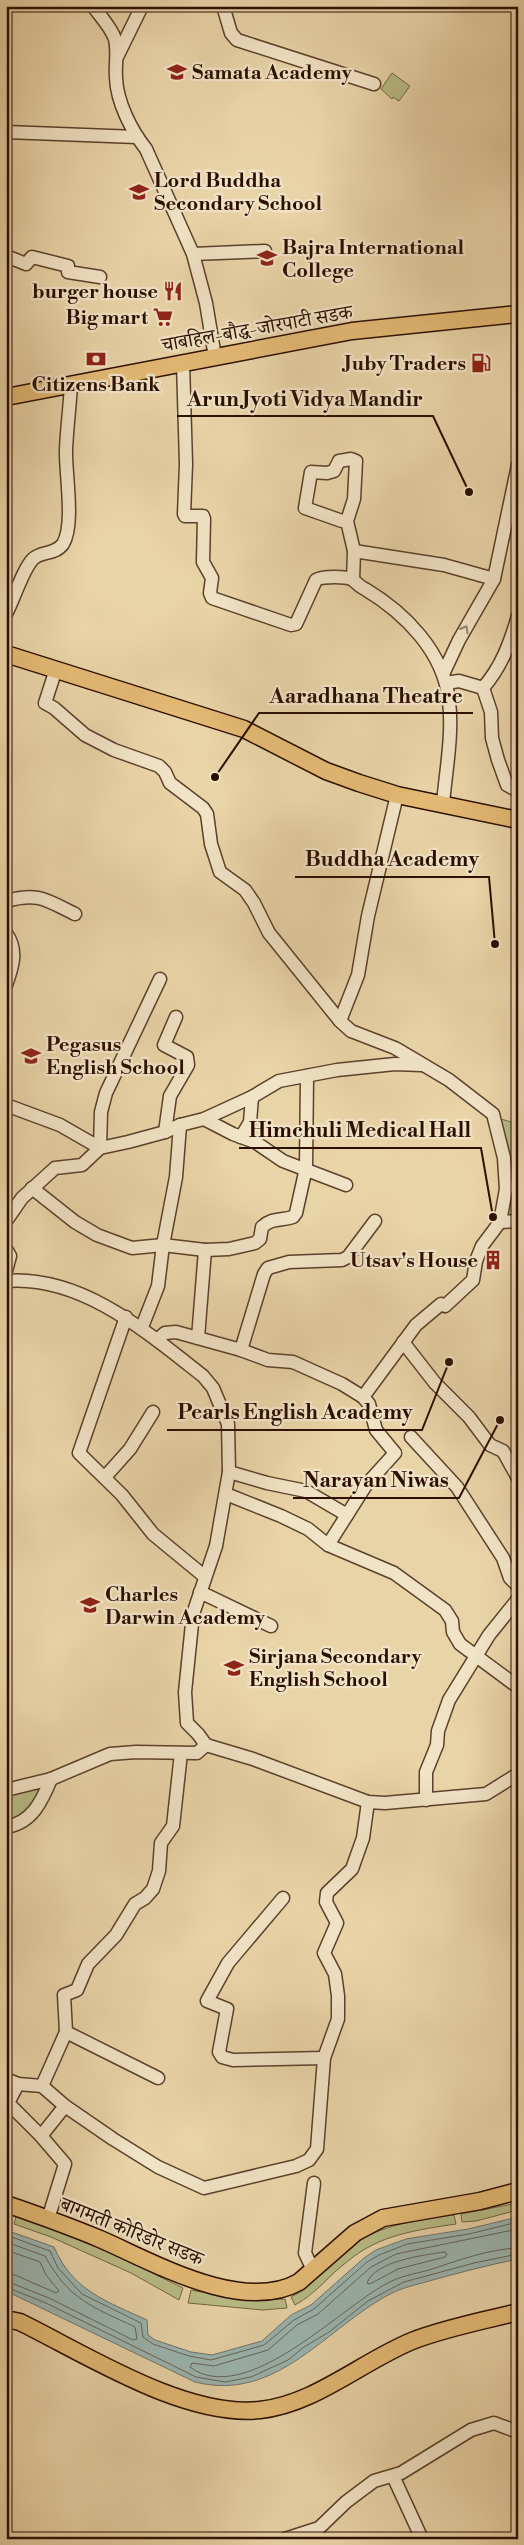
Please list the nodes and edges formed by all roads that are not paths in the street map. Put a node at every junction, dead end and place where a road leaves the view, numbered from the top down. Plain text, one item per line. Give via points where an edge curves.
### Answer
1 (93, 6) edge
2 (142, 6) edge
3 (223, 6) edge
4 (117, 57) junction
5 (374, 84) dead end
6 (6, 132) edge
7 (137, 137) junction
8 (266, 251) dead end
9 (193, 254) junction
10 (6, 256) edge
11 (100, 277) dead end
12 (518, 314) edge
13 (214, 357) junction
14 (183, 363) junction
15 (71, 384) junction
16 (6, 397) edge
17 (518, 464) edge
18 (347, 520) junction
19 (354, 551) junction
20 (494, 579) junction
21 (353, 580) junction
22 (6, 614) edge
23 (518, 616) edge
24 (6, 654) edge
25 (56, 669) junction
26 (445, 678) junction
27 (483, 688) junction
28 (518, 791) edge
29 (398, 795) junction
30 (443, 804) junction
31 (518, 820) edge
32 (6, 901) edge
33 (75, 914) dead end
34 (6, 933) edge
35 (160, 979) dead end
36 (6, 984) edge
37 (176, 1017) dead end
38 (340, 1021) junction
39 (423, 1065) junction
40 (307, 1076) junction
41 (252, 1097) junction
42 (6, 1105) edge
43 (204, 1120) junction
44 (180, 1124) junction
45 (165, 1132) junction
46 (241, 1137) junction
47 (100, 1148) junction
48 (306, 1168) junction
49 (346, 1185) dead end
50 (32, 1188) junction
51 (6, 1221) edge
52 (375, 1221) dead end
53 (518, 1221) edge
54 (500, 1222) junction
55 (162, 1245) junction
56 (6, 1249) edge
57 (206, 1250) junction
58 (6, 1271) edge
59 (6, 1281) edge
60 (126, 1317) junction
61 (142, 1327) junction
62 (198, 1338) junction
63 (157, 1340) junction
64 (403, 1342) junction
65 (241, 1350) junction
66 (363, 1397) junction
67 (153, 1412) dead end
68 (411, 1437) dead end
69 (229, 1472) junction
70 (105, 1477) junction
71 (518, 1478) edge
72 (226, 1494) junction
73 (347, 1515) junction
74 (328, 1545) junction
75 (204, 1576) junction
76 (518, 1586) edge
77 (200, 1592) junction
78 (518, 1599) edge
79 (271, 1626) dead end
80 (477, 1657) junction
81 (518, 1687) edge
82 (206, 1745) junction
83 (181, 1753) junction
84 (518, 1774) edge
85 (51, 1779) junction
86 (6, 1790) edge
87 (426, 1800) junction
88 (368, 1802) junction
89 (6, 1827) edge
90 (282, 1898) dead end
91 (66, 2032) junction
92 (324, 2058) junction
93 (158, 2078) dead end
94 (12, 2082) edge
95 (42, 2086) junction
96 (65, 2106) junction
97 (41, 2136) junction
98 (314, 2183) dead end
99 (518, 2191) edge
100 (6, 2204) edge
101 (48, 2219) junction
102 (313, 2270) junction
103 (518, 2312) edge
104 (6, 2319) edge
105 (518, 2432) edge
106 (393, 2476) junction
107 (322, 2533) edge
108 (285, 2539) edge
109 (422, 2539) edge

1 - 4 street via 114,38
2 - 4 street
3 - 5 street via 231,33 237,40
4 - 7 street via 119,96
6 - 7 street
7 - 9 street via 146,149
8 - 9 street
9 - 13 street via 206,303
10 - 11 street via 26,264 32,257 50,260 68,266 68,272
12 - 13 main road, चाबहिल-बौद्ध-जोरपाटी सडक via 352,332
13 - 14 main road, चाबहिल-बौद्ध-जोरपाटी सडक
14 - 15 main road, चाबहिल-बौद्ध-जोरपाटी सडक
14 - 21 street via 184,514 203,516 204,562 212,578 212,598 296,624 316,580 328,577
15 - 16 main road, चाबहिल-बौद्ध-जोरपाटी सडक
15 - 22 street via 66,449 69,515 63,544 53,553 35,557 28,564
17 - 20 street
18 - 18 street via 305,508 311,472 334,471 340,461 351,459 356,461 354,499
18 - 19 street
19 - 20 street via 444,565
19 - 21 street
26 -> 20 street via 459,640
21 - 26 street via 414,628
23 - 27 street via 505,655
24 - 25 main road
25 - 29 main road via 244,729 326,771
25 - 38 street via 45,703 85,735 159,766 170,783 204,808 220,872 245,890 269,933
26 - 27 street
26 - 30 street via 450,723
27 - 28 street via 498,760 507,786
29 - 30 main road
29 - 38 street via 368,916 358,975
30 - 31 main road
32 - 33 street via 29,895
34 - 36 street via 14,950 13,967
35 - 47 street via 106,1093 101,1112
37 - 45 street via 164,1045 187,1057 188,1065 170,1096
38 - 39 street via 351,1031 386,1044
39 - 40 street via 395,1064
39 - 54 street via 449,1080 493,1114 504,1158 506,1190
40 - 41 street via 279,1081
40 - 48 street
41 - 43 street
41 - 46 street via 250,1122
42 - 47 street via 60,1125
43 - 44 street
43 - 46 street
44 - 45 street
44 - 55 street via 176,1177
45 - 47 street
46 - 48 street via 255,1142 283,1161
47 - 50 street via 82,1166 55,1168
48 - 49 street
48 - 57 street via 293,1217 266,1222 260,1239 255,1243
50 - 51 street
50 - 55 street via 59,1211 97,1235 132,1248
52 - 65 street via 342,1260 289,1262 268,1268
53 - 54 street
54 - 64 street via 482,1246 473,1280 445,1306 441,1304 416,1325
55 - 57 street
55 - 61 street via 158,1286
56 - 58 street via 10,1256
57 - 62 street
59 - 60 street via 40,1282 66,1288
60 - 61 street
60 - 70 street via 79,1453
61 - 63 street
62 - 63 street via 170,1332
62 - 65 street
63 - 69 street via 203,1376 213,1388 228,1424
64 - 66 street
64 - 71 street via 490,1445 503,1451
65 - 66 street via 268,1360 293,1362
66 - 73 street via 376,1430 395,1453 366,1485
67 - 70 street via 130,1449
68 - 76 street via 457,1487 503,1558 510,1578
69 - 72 street
69 - 73 street via 306,1491
70 - 75 street via 153,1534
72 - 74 street via 301,1526
72 - 75 street via 216,1546
73 - 74 street
74 - 80 street via 394,1573 426,1594 445,1610 460,1644
75 - 77 street
77 - 79 street
77 - 82 street via 194,1614 185,1692 187,1723
78 - 80 street via 489,1635
80 - 81 street
80 - 87 street via 446,1706 437,1745 426,1772
82 - 83 street via 197,1753
82 - 88 street
83 - 85 street via 110,1754
83 - 91 street via 173,1826 161,1843 159,1871 152,1889 135,1904 116,1935 88,1964 76,1990 64,1995
84 - 87 street via 486,1794
85 - 86 street
85 - 89 street via 42,1800 26,1821
87 - 88 street
88 - 92 street via 352,1870 328,1893 326,1902 337,1923 324,1953 336,1974 338,2020
90 - 92 street via 228,1963 207,2001 227,2009 219,2052 222,2057 233,2060
91 - 93 street
91 - 95 street
92 - 96 street via 314,2155 276,2172 204,2188 158,2167
94 - 95 street
94 - 97 street via 8,2103
95 - 96 street
96 - 97 street
97 - 101 street via 65,2164
98 - 102 street via 305,2253
99 - 102 main road, बागमती कोरिडोर सडक via 383,2218 355,2233
100 - 101 main road, बागमती कोरिडोर सडक
101 - 102 main road, बागमती कोरिडोर सडक via 108,2242 178,2275 207,2284 252,2290 279,2289 299,2282
103 - 104 main road via 412,2341 307,2396 261,2410 242,2411 172,2396 20,2322
105 - 106 street via 494,2423 472,2430
106 - 107 street via 374,2481 346,2502
106 - 109 street
107 - 108 street

